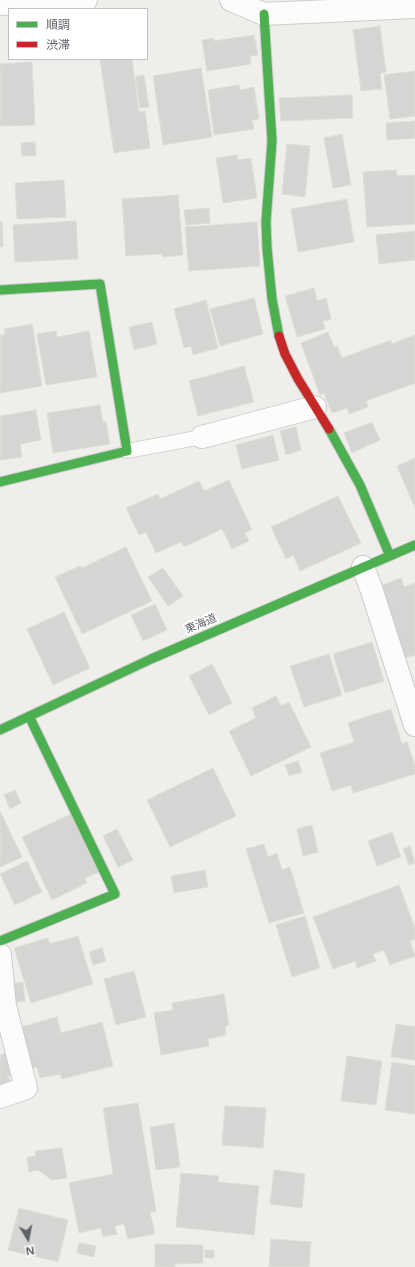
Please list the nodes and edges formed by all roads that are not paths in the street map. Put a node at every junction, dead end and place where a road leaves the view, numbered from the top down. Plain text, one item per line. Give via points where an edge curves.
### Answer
1 (86, 0) edge
2 (231, 0) edge
3 (0, 4) edge
4 (415, 7) edge
5 (264, 14) junction
6 (0, 290) edge
7 (315, 407) junction
8 (202, 437) joint
9 (128, 451) junction
10 (0, 482) edge
11 (415, 545) edge
12 (390, 556) junction
13 (363, 568) junction
14 (29, 716) junction
15 (415, 725) edge
16 (0, 730) edge
17 (0, 941) edge
18 (0, 955) edge
19 (0, 1097) edge

1 - 3 street
2 - 5 street
4 - 5 street
5 - 7 street via 271,126 266,222 272,299 276,327 285,354
6 - 9 street via 100,284
7 - 8 street
7 - 12 street via 360,485
8 - 9 lane
9 - 10 street
11 - 12 street, 東海道
12 - 13 street, 東海道
13 - 14 street, 東海道 via 151,659
13 - 15 street
14 - 16 street, 東海道
14 - 17 street via 115,894
18 - 19 street via 5,1006 26,1088

